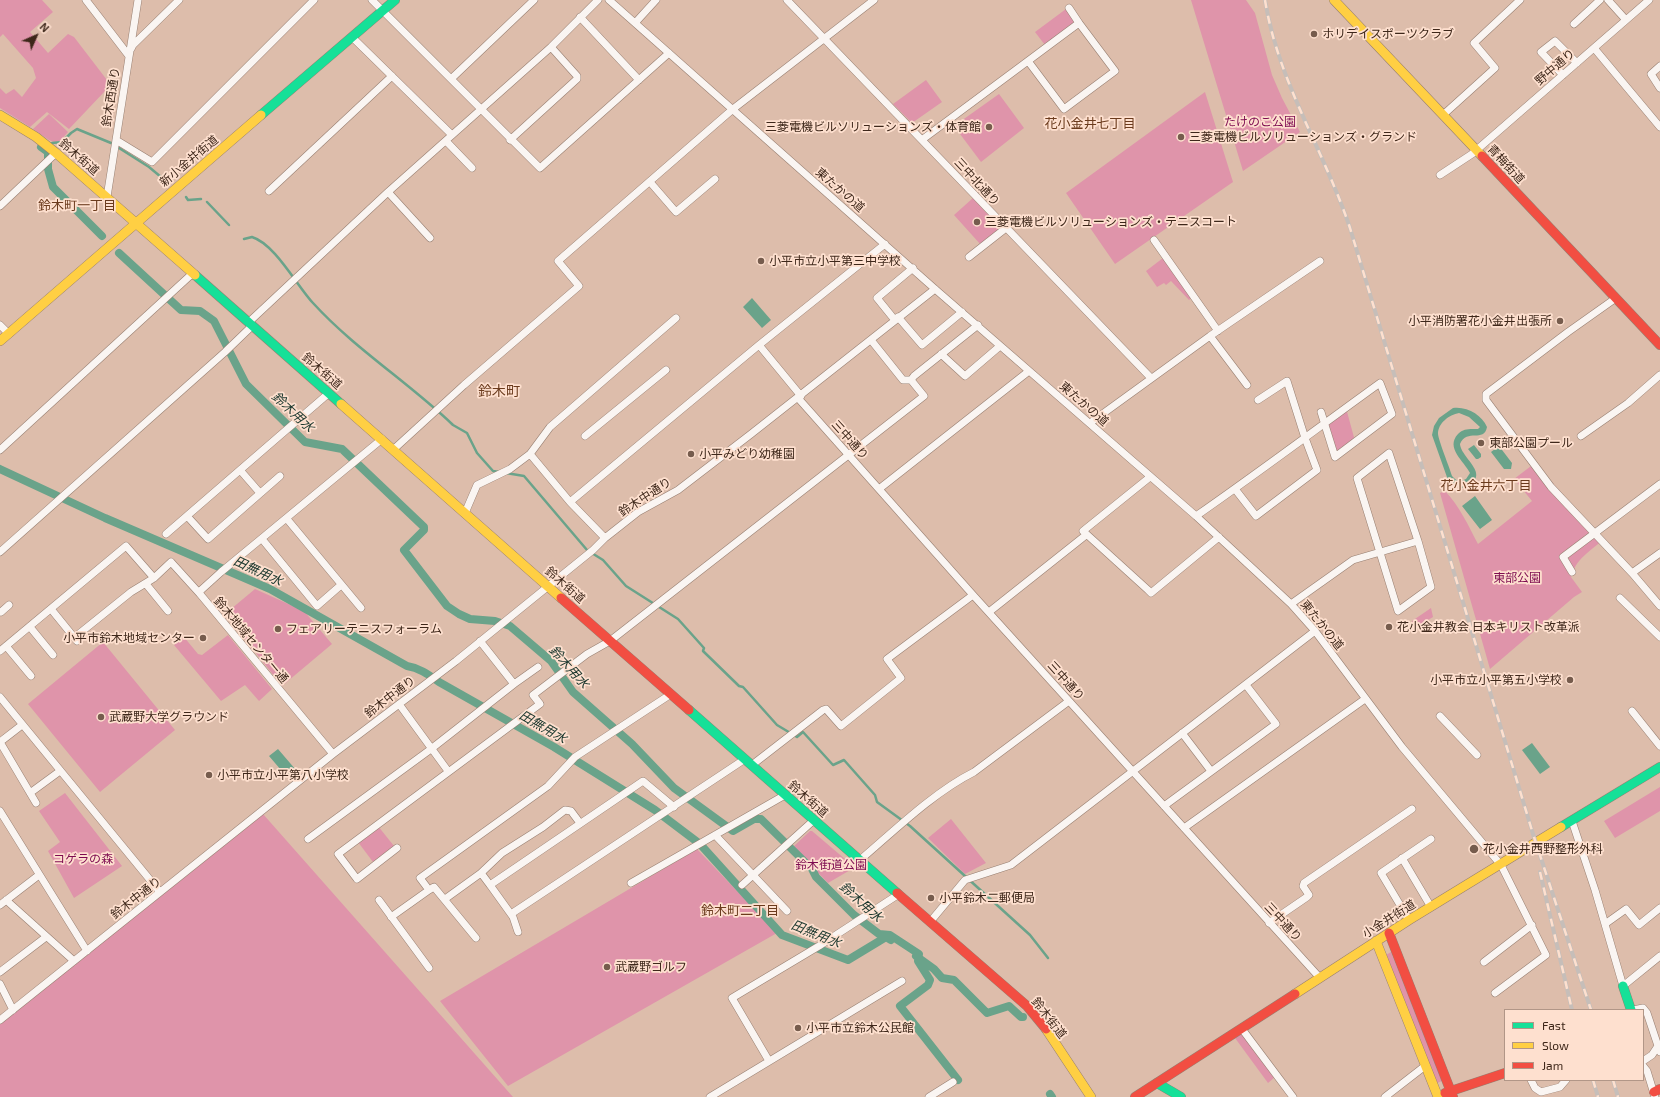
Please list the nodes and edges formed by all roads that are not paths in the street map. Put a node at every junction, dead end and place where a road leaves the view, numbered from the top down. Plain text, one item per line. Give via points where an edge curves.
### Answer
1 (86, 0) edge
2 (138, 0) edge
3 (179, 0) edge
4 (314, 0) edge
5 (372, 0) edge
6 (395, 0) edge
7 (534, 0) edge
8 (598, 0) edge
9 (608, 0) edge
10 (656, 0) edge
11 (787, 0) edge
12 (874, 0) edge
13 (1334, 0) edge
14 (1520, 0) edge
15 (1600, 0) edge
16 (1608, 0) edge
17 (1649, 0) edge
18 (1069, 8) dead end
19 (382, 11) junction
20 (580, 17) junction
21 (1626, 20) junction
22 (635, 23) junction
23 (1079, 23) junction
24 (1574, 24) dead end
25 (352, 37) junction
26 (824, 38) junction
27 (551, 47) junction
28 (1594, 48) junction
29 (669, 53) junction
30 (129, 54) junction
31 (1028, 61) junction
32 (1577, 63) junction
33 (1660, 66) edge
34 (1563, 75) junction
35 (392, 76) junction
36 (450, 80) junction
37 (639, 80) junction
38 (1660, 88) edge
39 (733, 109) junction
40 (480, 110) junction
41 (0, 115) edge
42 (1443, 115) junction
43 (1660, 127) edge
44 (452, 135) junction
45 (922, 139) junction
46 (116, 140) junction
47 (510, 140) junction
48 (446, 141) junction
49 (1476, 150) junction
50 (56, 152) junction
51 (472, 168) dead end
52 (1440, 175) dead end
53 (714, 179) dead end
54 (650, 182) junction
55 (269, 191) dead end
56 (388, 192) junction
57 (107, 197) junction
58 (0, 206) edge
59 (135, 222) junction
60 (1006, 228) junction
61 (430, 238) dead end
62 (1154, 240) dead end
63 (884, 244) junction
64 (969, 257) dead end
65 (1320, 261) dead end
66 (913, 268) junction
67 (193, 273) junction
68 (935, 289) junction
69 (1616, 298) junction
70 (962, 312) junction
71 (676, 318) dead end
72 (896, 318) junction
73 (250, 324) junction
74 (0, 325) edge
75 (978, 325) junction
76 (1218, 331) junction
77 (9, 334) junction
78 (1210, 336) junction
79 (871, 340) junction
80 (0, 341) edge
81 (759, 345) junction
82 (1660, 345) edge
83 (1000, 346) junction
84 (941, 354) junction
85 (666, 370) dead end
86 (1029, 371) junction
87 (1660, 375) edge
88 (1151, 378) junction
89 (911, 380) junction
90 (1246, 385) dead end
91 (329, 393) junction
92 (800, 397) junction
93 (1258, 400) dead end
94 (1321, 412) dead end
95 (1090, 423) junction
96 (1325, 423) junction
97 (585, 436) dead end
98 (1581, 436) dead end
99 (1305, 438) junction
100 (382, 440) junction
101 (394, 449) junction
102 (0, 450) edge
103 (530, 454) junction
104 (848, 455) junction
105 (240, 470) junction
106 (280, 476) dead end
107 (1150, 477) junction
108 (1660, 484) edge
109 (879, 489) junction
110 (1235, 489) junction
111 (260, 493) junction
112 (570, 502) junction
113 (465, 513) junction
114 (187, 516) junction
115 (1196, 516) junction
116 (287, 518) junction
117 (166, 534) dead end
118 (1086, 534) junction
119 (1594, 534) junction
120 (1219, 537) junction
121 (605, 538) junction
122 (262, 539) junction
123 (1418, 541) junction
124 (0, 552) edge
125 (1379, 553) junction
126 (1660, 553) edge
127 (1572, 572) dead end
128 (1632, 573) junction
129 (154, 578) junction
130 (146, 584) junction
131 (342, 585) junction
132 (548, 586) junction
133 (200, 594) junction
134 (973, 595) junction
135 (1620, 598) dead end
136 (1291, 604) junction
137 (1660, 606) edge
138 (361, 608) dead end
139 (51, 609) junction
140 (168, 611) dead end
141 (989, 612) junction
142 (30, 627) junction
143 (1315, 631) junction
144 (1660, 637) edge
145 (480, 641) junction
146 (610, 641) junction
147 (6, 646) junction
148 (0, 651) edge
149 (53, 655) dead end
150 (538, 667) dead end
151 (31, 676) dead end
152 (514, 684) junction
153 (1246, 685) junction
154 (671, 694) junction
155 (0, 697) edge
156 (1365, 699) junction
157 (1069, 701) junction
158 (399, 704) junction
159 (1632, 711) dead end
160 (1440, 716) dead end
161 (22, 725) junction
162 (1182, 733) junction
163 (1660, 746) edge
164 (431, 749) junction
165 (333, 754) junction
166 (1477, 755) dead end
167 (748, 762) junction
168 (1660, 767) edge
169 (60, 771) junction
170 (448, 771) junction
171 (1133, 771) junction
172 (1211, 771) junction
173 (30, 793) junction
174 (785, 795) junction
175 (36, 803) dead end
176 (1164, 806) junction
177 (674, 807) junction
178 (1412, 809) dead end
179 (0, 811) edge
180 (814, 820) junction
181 (1572, 821) junction
182 (580, 823) junction
183 (1184, 828) junction
184 (715, 835) junction
185 (308, 839) dead end
186 (1431, 839) dead end
187 (397, 848) dead end
188 (1402, 858) junction
189 (860, 860) junction
190 (1501, 865) junction
191 (481, 873) junction
192 (39, 875) junction
193 (752, 876) junction
194 (631, 883) dead end
195 (490, 885) junction
196 (742, 885) dead end
197 (429, 890) junction
198 (160, 892) junction
199 (899, 894) junction
200 (445, 899) junction
201 (378, 900) dead end
202 (3, 903) edge
203 (1431, 907) junction
204 (1660, 908) edge
205 (787, 911) dead end
206 (511, 914) junction
207 (391, 917) junction
208 (1410, 920) junction
209 (930, 922) junction
210 (1269, 923) junction
211 (1605, 924) junction
212 (1532, 925) junction
213 (518, 932) dead end
214 (1389, 933) junction
215 (46, 937) junction
216 (476, 938) dead end
217 (1376, 942) junction
218 (87, 951) junction
219 (1660, 956) edge
220 (74, 962) junction
221 (1484, 962) dead end
222 (429, 968) dead end
223 (0, 972) edge
224 (1320, 978) junction
225 (902, 980) dead end
226 (0, 984) edge
227 (1623, 986) junction
228 (1495, 993) dead end
229 (1632, 1009) edge
230 (13, 1010) junction
231 (1644, 1010) edge
232 (0, 1020) edge
233 (1242, 1029) junction
234 (1659, 1049) edge
235 (1644, 1060) edge
236 (769, 1061) junction
237 (1426, 1066) junction
238 (1644, 1068) edge
239 (1504, 1073) edge
240 (1532, 1081) edge
241 (1566, 1081) edge
242 (953, 1082) dead end
243 (1157, 1083) junction
244 (1656, 1093) edge
245 (1452, 1094) edge
246 (710, 1097) edge
247 (929, 1097) edge
248 (1091, 1097) edge
249 (1135, 1097) edge
250 (1181, 1097) edge
251 (1293, 1097) edge
252 (1385, 1097) edge
253 (1438, 1097) edge

1 - 30 street
2 - 30 street, 鈴木西通り
3 - 30 street via 133,45
4 - 46 street via 152,162
5 - 19 street
6 - 19 main road, 新小金井街道
7 - 36 street
8 - 20 street
9 - 22 street, 東たかの道
10 - 22 street
11 - 26 street, 三中北通り
12 - 26 street
13 - 42 main road, 青梅街道
14 - 42 street via 1474,43 1495,68
15 - 24 street
16 - 21 street
17 - 21 street, 野中通り
18 - 23 street
19 - 25 main road, 新小金井街道
19 - 36 street
20 - 27 street
20 - 37 street
21 - 28 street, 野中通り
22 - 29 street, 東たかの道
23 - 31 street
23 - 31 street via 1115,71 1064,108
25 - 35 street
25 - 59 main road, 新小金井街道
26 - 39 street
26 - 45 street, 三中北通り
27 - 40 street
27 - 47 street via 577,79
28 - 32 street, 野中通り
28 - 43 street
29 - 37 street
29 - 39 street, 東たかの道
30 - 46 street, 鈴木西通り
31 - 45 street
32 - 34 street, 野中通り
32 - 34 street via 1555,40 1541,52
33 - 38 street via 1651,74
34 - 49 street, 野中通り
35 - 44 street
35 - 55 street
36 - 40 street
37 - 47 street via 540,168
39 - 54 street
39 - 63 street, 東たかの道
40 - 44 street
40 - 47 street
41 - 50 main road, 鈴木街道
42 - 49 main road, 青梅街道
44 - 48 street
45 - 60 street, 三中北通り
46 - 57 street, 鈴木西通り
48 - 51 street
48 - 56 street
49 - 52 street, 野中通り
49 - 69 main road, 青梅街道
50 - 57 main road, 鈴木街道
50 - 58 street
53 - 54 street via 676,212
54 - 101 street via 558,261 579,286
56 - 61 street
56 - 73 street
57 - 59 main road, 鈴木街道
59 - 67 main road, 鈴木街道
59 - 77 main road, 新小金井街道
60 - 64 street
60 - 88 street, 三中北通り
62 - 76 street
63 - 66 street, 東たかの道
63 - 81 street
65 - 76 street
66 - 68 street, 東たかの道
66 - 72 street via 877,298
67 - 73 main road, 鈴木街道
67 - 102 street
68 - 70 street, 東たかの道
68 - 72 street, 鈴木中通り
69 - 82 main road, 青梅街道
69 - 119 street via 1486,394 1486,400 1525,454
70 - 72 street via 922,345
70 - 75 street, 東たかの道
71 - 103 street via 550,427
72 - 79 street, 鈴木中通り
73 - 91 main road, 鈴木街道
73 - 124 street via 228,349
74 - 77 street
75 - 83 street, 東たかの道
75 - 84 street
76 - 78 street
77 - 80 main road, 新小金井街道
78 - 88 street
78 - 90 street
79 - 89 street via 903,380
79 - 92 street, 鈴木中通り
81 - 92 street, 三中通り
81 - 112 street
83 - 84 street via 965,376
83 - 86 street, 東たかの道
84 - 89 street
85 - 97 street
86 - 95 street, 東たかの道
86 - 109 street
87 - 98 street via 1628,403
88 - 95 street
89 - 104 street via 924,396
91 - 100 main road, 鈴木街道
91 - 105 street
92 - 104 street, 三中通り
92 - 121 street, 鈴木中通り via 678,490 638,512
93 - 99 street via 1287,381
94 - 96 street
95 - 107 street, 東たかの道
96 - 96 street via 1340,412 1380,382 1392,414 1335,457
96 - 99 street
99 - 110 street
99 - 110 street via 1317,470 1256,516
100 - 101 main road, 鈴木街道
100 - 116 street, 鈴木地域センター通
101 - 113 main road, 鈴木街道
103 - 112 street
103 - 113 street via 509,470 477,485
104 - 109 street, 三中通り
104 - 146 street
105 - 111 street
105 - 114 street
106 - 111 street
107 - 115 street, 東たかの道
107 - 118 street via 1083,531
108 - 119 street
109 - 134 street, 三中通り
110 - 115 street
111 - 114 street via 208,539
112 - 121 street
113 - 132 main road, 鈴木街道
114 - 117 street
115 - 120 street, 東たかの道
116 - 122 street, 鈴木地域センター通
116 - 131 street
118 - 120 street via 1151,593
118 - 141 street
119 - 127 street via 1562,557
119 - 128 street
120 - 136 street, 東たかの道
121 - 132 street, 鈴木中通り
122 - 131 street via 317,606
122 - 133 street, 鈴木地域センター通 via 220,572 201,589
123 - 125 street
123 - 125 street via 1431,588 1398,611
123 - 125 street via 1389,453 1357,478
125 - 136 street via 1353,560
126 - 128 street
128 - 137 street
129 - 130 street
129 - 133 street via 172,562
129 - 139 street via 126,546
130 - 139 street via 131,592 76,639
130 - 140 street
131 - 138 street
132 - 145 street, 鈴木中通り
132 - 146 main road, 鈴木街道
133 - 165 street, 鈴木地域センター通
134 - 141 street, 三中通り
134 - 167 street via 887,659 901,678 841,726 826,709 823,710
135 - 144 street
136 - 143 street, 東たかの道
139 - 142 street
141 - 157 street, 三中通り
142 - 147 street
142 - 149 street
143 - 153 street
143 - 156 street, 東たかの道
145 - 152 street
145 - 158 street, 鈴木中通り
146 - 154 main road, 鈴木街道
146 - 170 street via 586,654 534,695 540,704
147 - 148 street
147 - 151 street
150 - 152 street
152 - 164 street
153 - 162 street
153 - 172 street via 1276,724
154 - 167 main road, 鈴木街道
154 - 197 street via 573,759 548,786 420,878
155 - 161 street
156 - 183 street
156 - 190 street, 東たかの道 via 1402,748
157 - 171 street, 三中通り
157 - 189 street via 974,772 958,780
158 - 164 street
158 - 165 street, 鈴木中通り
159 - 163 street
160 - 166 street
161 - 169 street
161 - 173 street via 0,742
162 - 171 street
162 - 172 street
164 - 170 street
164 - 185 street
165 - 198 street, 鈴木中通り
167 - 174 main road, 鈴木街道
167 - 177 street
168 - 181 main road, 小金井街道
169 - 173 street
169 - 198 street
170 - 187 street via 338,854 357,879
171 - 176 street, 三中通り
171 - 209 street via 1011,865 965,880
172 - 176 street
173 - 175 street
174 - 180 main road, 鈴木街道
174 - 184 street
176 - 183 street, 三中通り
177 - 182 street via 643,781
177 - 206 street
178 - 210 street via 1304,883 1308,897
179 - 192 street
180 - 189 main road, 鈴木街道
180 - 193 street
181 - 190 main road, 小金井街道
181 - 211 street
182 - 191 street via 571,811 565,810 543,828 502,853
182 - 195 street
183 - 210 street, 三中通り
184 - 193 street
184 - 194 street
186 - 188 street
188 - 203 street
188 - 208 street via 1381,873
189 - 199 main road, 鈴木街道
190 - 203 main road, 小金井街道
190 - 212 street, 東たかの道
191 - 195 street
191 - 200 street
192 - 202 street
192 - 218 street
193 - 196 street
193 - 205 street
195 - 206 street
197 - 200 street via 434,887
197 - 207 street
198 - 218 street, 鈴木中通り
199 - 209 main road, 鈴木街道
199 - 236 street via 732,998
200 - 216 street
201 - 207 street
202 - 215 street
203 - 208 main road, 小金井街道
204 - 211 street via 1639,925 1626,909
206 - 213 street
207 - 222 street
208 - 214 main road, 小金井街道
209 - 248 main road, 鈴木街道 via 1034,1014
210 - 224 street, 三中通り
211 - 227 street
212 - 221 street
212 - 228 street, 東たかの道 via 1546,955
214 - 217 main road, 小金井街道
214 - 245 main road
215 - 220 street
215 - 223 street
217 - 224 main road, 小金井街道
217 - 237 main road
218 - 220 street, 鈴木中通り
219 - 227 street
220 - 230 street, 鈴木中通り
224 - 233 main road, 小金井街道
225 - 236 street
226 - 230 street
227 - 229 main road
230 - 232 street, 鈴木中通り
231 - 234 street
233 - 243 main road, 小金井街道
233 - 251 street
234 - 235 street
236 - 246 street
237 - 252 street
237 - 253 main road
238 - 244 street
239 - 245 main road
240 - 241 street via 1541,1092 1560,1087
242 - 247 street
243 - 249 main road, 小金井街道
243 - 250 main road
245 - 253 main road

